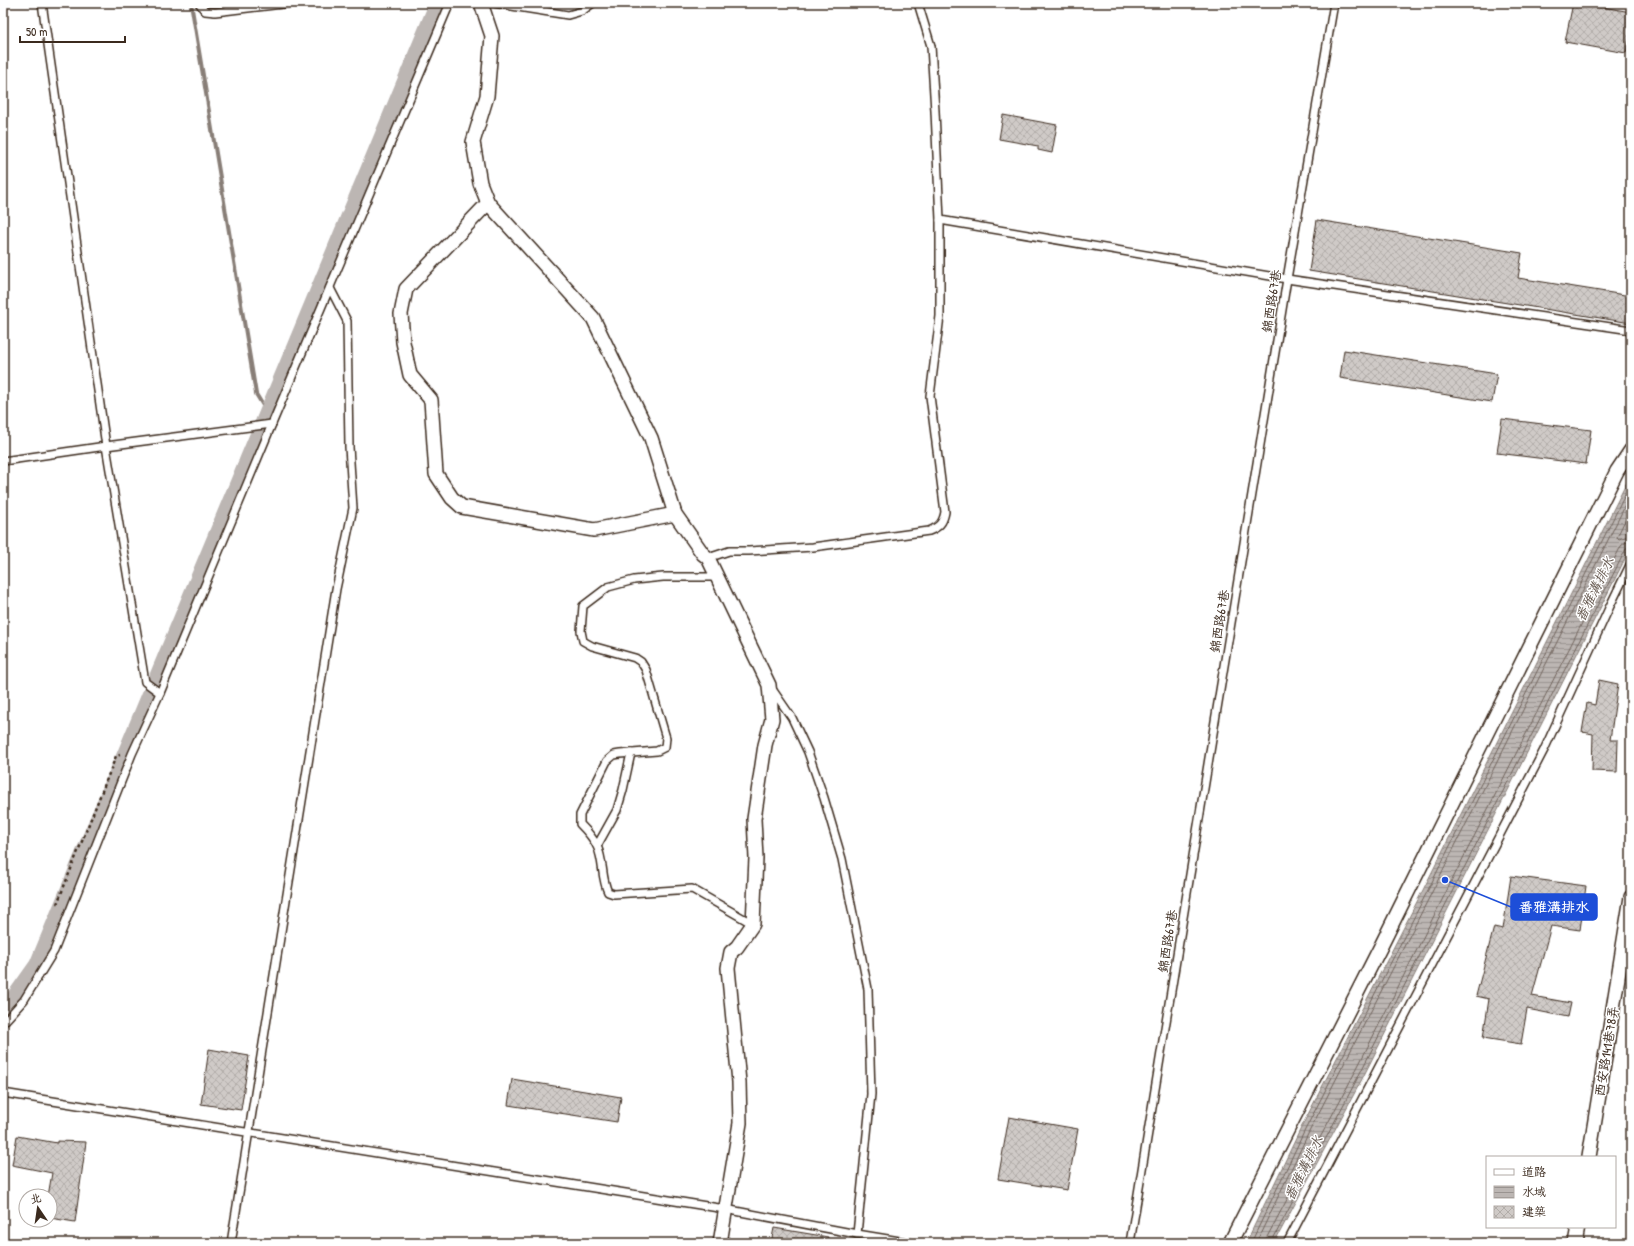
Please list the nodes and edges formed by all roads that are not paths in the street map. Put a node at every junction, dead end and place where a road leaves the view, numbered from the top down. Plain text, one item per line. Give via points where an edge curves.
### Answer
1 (42, 3) edge
2 (199, 3) edge
3 (291, 3) edge
4 (450, 3) edge
5 (481, 3) edge
6 (493, 3) edge
7 (593, 3) edge
8 (918, 3) edge
9 (1334, 3) edge
10 (488, 203) junction
11 (940, 220) junction
12 (1287, 279) junction
13 (330, 288) junction
14 (1631, 330) edge
15 (272, 424) junction
16 (106, 446) junction
17 (1631, 450) edge
18 (3, 461) edge
19 (675, 514) junction
20 (708, 558) junction
21 (1631, 563) edge
22 (717, 577) junction
23 (770, 685) junction
24 (160, 693) junction
25 (631, 753) junction
26 (597, 846) junction
27 (1631, 898) edge
28 (753, 924) junction
29 (3, 1024) edge
30 (3, 1093) edge
31 (248, 1132) junction
32 (1589, 1156) edge
33 (725, 1209) junction
34 (1578, 1228) edge
35 (857, 1234) junction
36 (231, 1243) edge
37 (720, 1243) edge
38 (912, 1243) edge
39 (1130, 1243) edge
40 (1230, 1243) edge
41 (1287, 1243) edge
42 (1575, 1243) edge

1 - 16 lane
2 - 3 lane via 205,11 215,12
4 - 13 lane
5 - 10 street via 492,36 487,96 473,142 480,183
6 - 7 lane via 568,15 582,11
8 - 11 lane via 931,46
9 - 12 lane, 錦西路67巷
10 - 19 street via 593,318 651,438
10 - 19 street via 406,289 403,300 403,342 410,374 431,400 436,474 452,498 462,507 594,530
11 - 12 lane
11 - 20 lane via 940,316 930,396 945,512 940,525 929,531 813,547 729,550
12 - 14 lane
12 - 39 lane, 錦西路67巷
13 - 15 lane
13 - 31 lane via 347,322 353,508 336,589
15 - 16 lane
15 - 24 lane
16 - 18 lane
16 - 24 lane via 145,682
17 - 40 street via 1617,471
19 - 20 street
20 - 22 street
21 - 41 lane via 1544,750
22 - 23 street
22 - 25 lane via 634,580 608,587 583,606 583,641 635,658 646,670 666,738 665,747 657,752
23 - 28 street via 772,719 754,819 756,858
23 - 35 lane via 802,738 824,798 842,859 868,989 871,1094
24 - 29 lane via 132,754 54,951 24,1000
25 - 26 lane via 617,810
25 - 26 lane via 614,755 607,761 580,815 580,824
26 - 28 lane via 608,892 614,894 692,889
27 - 32 street, 西安路141巷78弄
28 - 33 street via 738,948 731,952 728,968 739,1082 740,1123
30 - 31 lane
31 - 33 lane
31 - 36 lane
33 - 35 lane
33 - 37 street
34 - 42 street
35 - 38 lane

